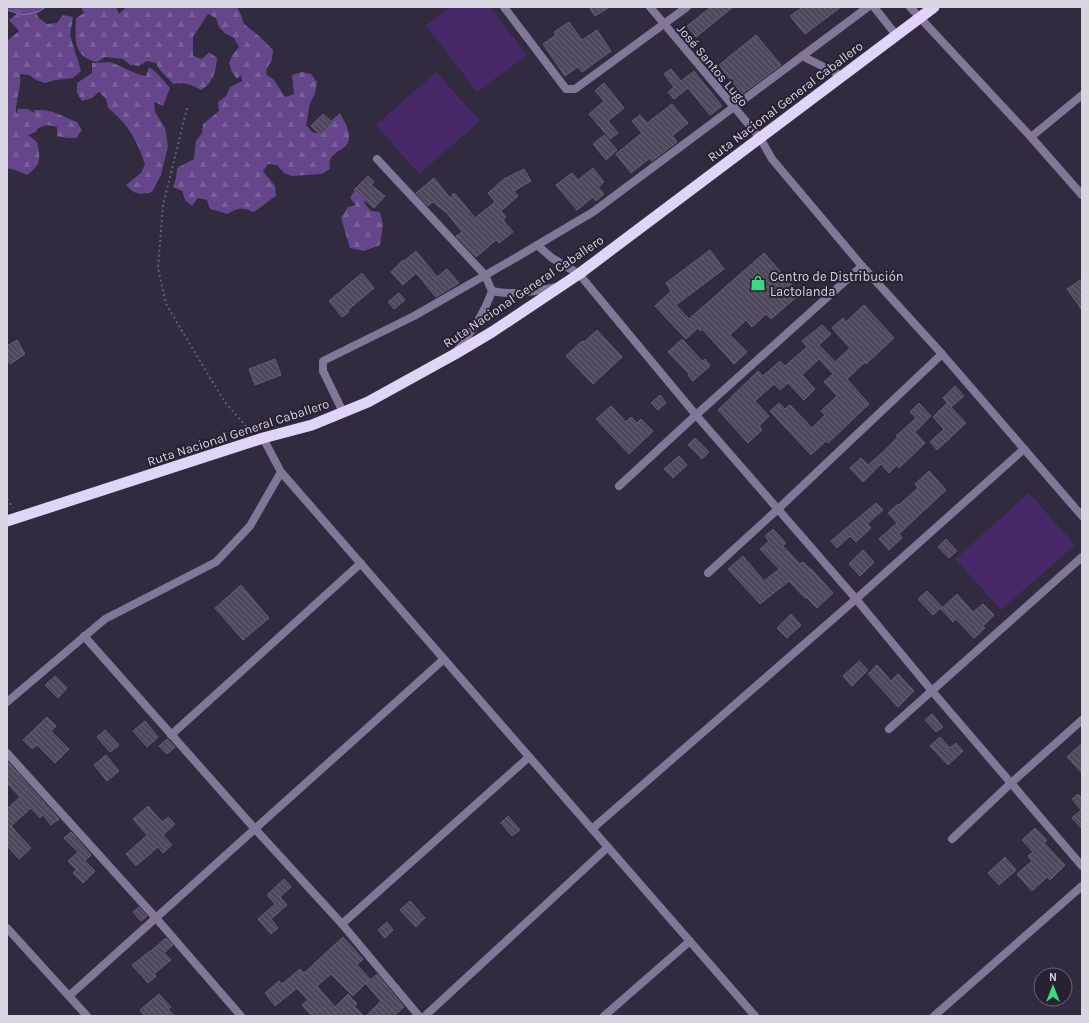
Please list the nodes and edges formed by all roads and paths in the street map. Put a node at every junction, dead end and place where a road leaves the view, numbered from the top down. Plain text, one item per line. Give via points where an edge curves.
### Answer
1 (504, 7) edge
2 (650, 7) edge
3 (687, 7) edge
4 (868, 7) edge
5 (874, 7) edge
6 (910, 7) edge
7 (934, 7) edge
8 (920, 17) junction
9 (663, 25) junction
10 (896, 35) junction
11 (802, 56) junction
12 (842, 76) junction
13 (1082, 95) edge
14 (734, 107) junction
15 (187, 108) dead end
16 (1031, 137) junction
17 (760, 138) junction
18 (377, 159) dead end
19 (1082, 195) edge
20 (536, 245) junction
21 (862, 266) junction
22 (579, 274) junction
23 (485, 275) junction
24 (559, 287) junction
25 (492, 290) junction
26 (455, 354) junction
27 (942, 354) junction
28 (342, 412) junction
29 (696, 415) junction
30 (260, 439) junction
31 (1024, 449) junction
32 (281, 472) junction
33 (619, 486) dead end
34 (778, 509) junction
35 (1082, 516) edge
36 (7, 521) edge
37 (1082, 557) edge
38 (361, 563) junction
39 (708, 573) dead end
40 (856, 599) junction
41 (84, 636) junction
42 (444, 659) junction
43 (932, 691) junction
44 (7, 702) edge
45 (1082, 720) edge
46 (889, 729) dead end
47 (171, 734) junction
48 (7, 753) edge
49 (529, 757) junction
50 (1011, 783) junction
51 (255, 829) junction
52 (592, 829) junction
53 (952, 839) dead end
54 (608, 847) junction
55 (1082, 866) edge
56 (1082, 886) edge
57 (156, 918) junction
58 (342, 924) junction
59 (7, 928) edge
60 (690, 941) junction
61 (69, 996) junction
62 (87, 1016) edge
63 (241, 1016) edge
64 (419, 1016) edge
65 (425, 1016) edge
66 (604, 1016) edge
67 (755, 1016) edge
68 (934, 1016) edge

1 - 9 street via 566,89 575,89
2 - 9 street, José Santos Lugo
3 - 9 street
4 - 11 street
5 - 10 street
6 - 8 street
7 - 8 highway, Ruta Nacional General Caballero
8 - 10 highway, Ruta Nacional General Caballero
8 - 16 street
9 - 14 street, José Santos Lugo
10 - 12 highway, Ruta Nacional General Caballero
11 - 12 street
11 - 14 street
12 - 17 highway, Ruta Nacional General Caballero
13 - 16 street
14 - 17 street, José Santos Lugo
14 - 20 street via 593,212
15 - 30 path via 163,205 158,268 166,304 224,401
16 - 19 street
17 - 21 street, José Santos Lugo via 772,159
17 - 22 highway, Ruta Nacional General Caballero
18 - 23 street
20 - 22 street
20 - 23 street
21 - 27 street, José Santos Lugo
21 - 29 street
22 - 24 highway, Ruta Nacional General Caballero
22 - 29 street
23 - 25 street
23 - 28 street via 414,316 323,361 323,371
24 - 25 street via 509,294
24 - 26 highway, Ruta Nacional General Caballero
25 - 26 street via 478,322
26 - 28 highway, Ruta Nacional General Caballero via 368,402
27 - 31 street, José Santos Lugo
27 - 34 street
28 - 30 highway, Ruta Nacional General Caballero via 312,425
29 - 33 street
29 - 34 street
30 - 32 street
30 - 36 highway, Ruta Nacional General Caballero
31 - 35 street, José Santos Lugo
31 - 40 street
32 - 38 street
32 - 41 street via 250,526 216,562 104,619
34 - 39 street
34 - 40 street
37 - 43 street
38 - 42 street
38 - 47 street
40 - 43 street
40 - 52 street
41 - 44 street
41 - 47 street
42 - 49 street
42 - 51 street
43 - 46 street
43 - 50 street
45 - 50 street
47 - 51 street
48 - 57 street
49 - 52 street
49 - 58 street
50 - 53 street
50 - 55 street
51 - 57 street
51 - 58 street
52 - 54 street
54 - 60 street
54 - 65 street
56 - 68 street
57 - 61 street
57 - 63 street
58 - 64 street
59 - 61 street
60 - 66 street
60 - 67 street
61 - 62 street

